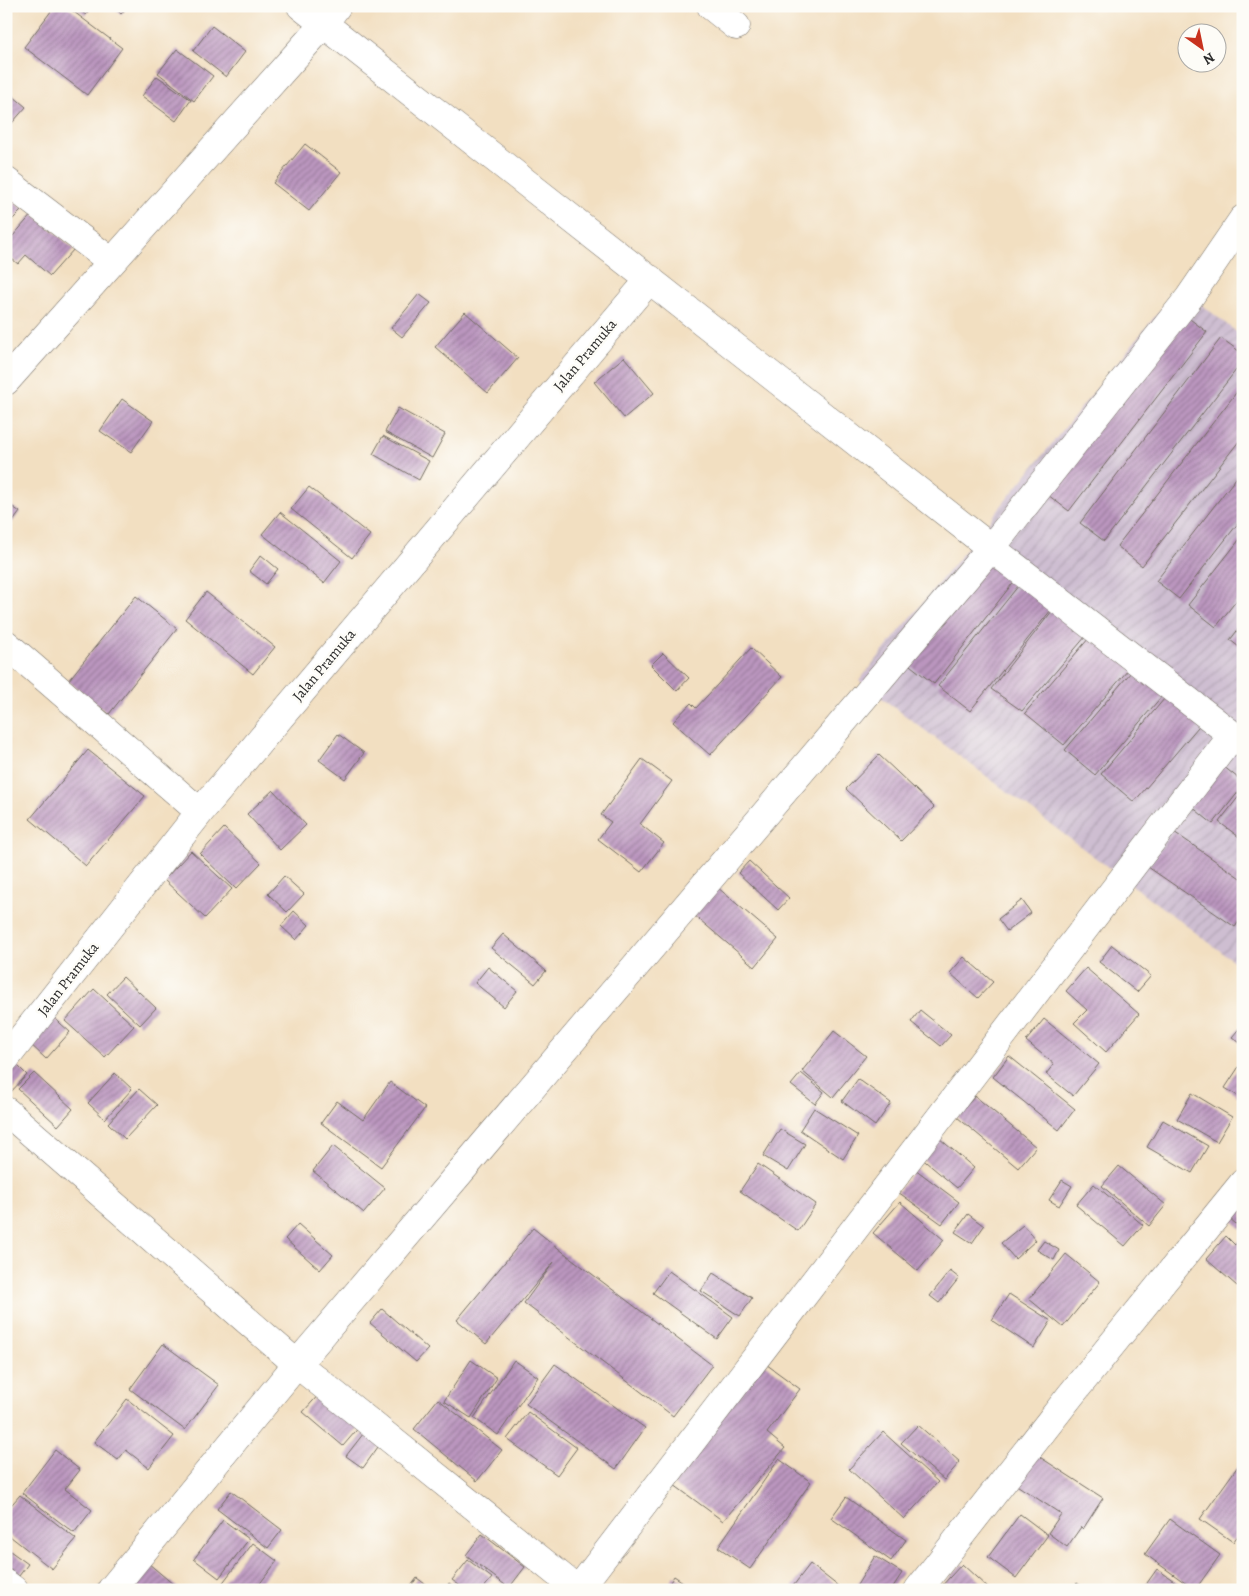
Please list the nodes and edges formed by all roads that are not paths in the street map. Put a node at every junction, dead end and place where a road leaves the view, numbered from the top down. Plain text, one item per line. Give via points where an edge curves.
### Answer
1 (301, 6) edge
2 (711, 6) edge
3 (330, 16) edge
4 (736, 26) dead end
5 (6, 181) edge
6 (1243, 219) edge
7 (112, 262) junction
8 (650, 279) junction
9 (6, 381) edge
10 (991, 548) junction
11 (6, 644) edge
12 (1240, 740) edge
13 (200, 812) junction
14 (6, 1058) edge
15 (6, 1111) edge
16 (1243, 1183) edge
17 (297, 1364) junction
18 (6, 1584) edge
19 (14, 1590) edge
20 (111, 1590) edge
21 (578, 1590) edge
22 (918, 1590) edge

1 - 3 street
2 - 4 street
3 - 7 street
3 - 8 street
5 - 7 street
6 - 10 street via 1189,298
7 - 9 street
8 - 10 street
8 - 13 street, Jalan Pramuka
10 - 12 street
10 - 17 street
11 - 13 street
12 - 21 street
13 - 14 street, Jalan Pramuka
15 - 17 street
16 - 22 street
17 - 20 street
17 - 21 street
18 - 19 street

